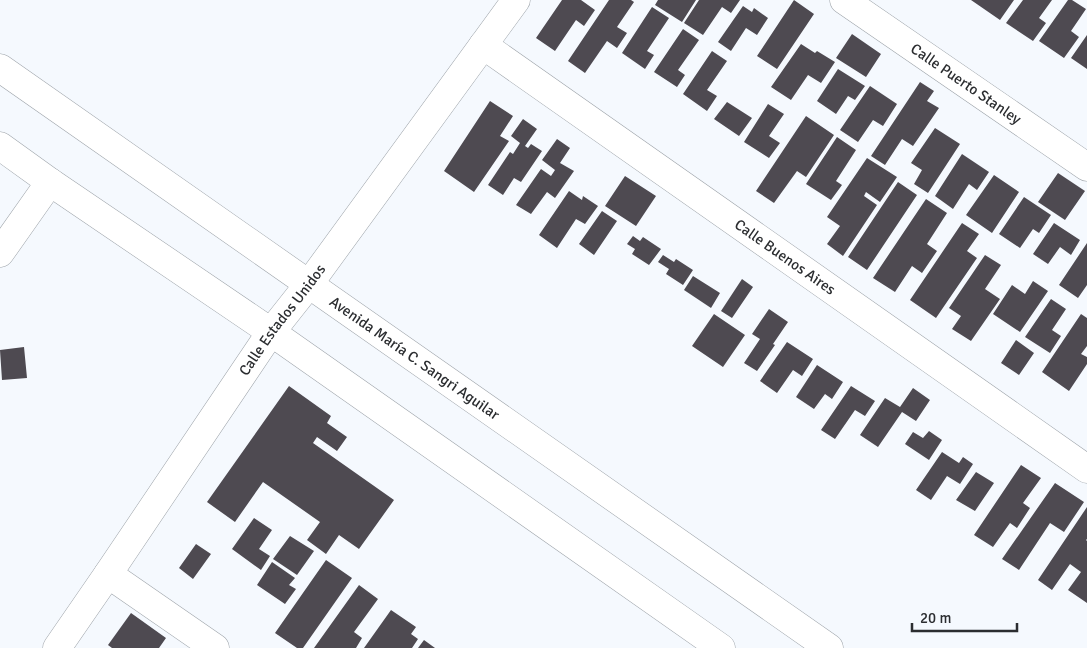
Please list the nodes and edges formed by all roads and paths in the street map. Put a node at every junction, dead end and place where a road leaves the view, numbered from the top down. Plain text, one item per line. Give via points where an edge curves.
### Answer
1 (516, 0) edge
2 (844, 0) edge
3 (483, 45) junction
4 (0, 68) edge
5 (0, 146) edge
6 (1087, 167) edge
7 (50, 182) junction
8 (0, 253) edge
9 (309, 284) junction
10 (271, 332) junction
11 (1087, 469) edge
12 (108, 574) junction
13 (57, 648) edge
14 (215, 648) edge
15 (721, 648) edge
16 (829, 648) edge

1 - 3 street, Calle Estados Unidos
2 - 6 street, Calle Puerto Stanley
3 - 9 street, Calle Estados Unidos
3 - 11 street, Calle Buenos Aires
4 - 9 street, Avenida María C. Sangri Aguilar
5 - 7 street
7 - 8 street
7 - 10 street
9 - 10 street, Calle Estados Unidos
9 - 16 street, Avenida María C. Sangri Aguilar
10 - 12 street, Calle Estados Unidos
10 - 15 street
12 - 13 street, Calle Estados Unidos
12 - 14 street

